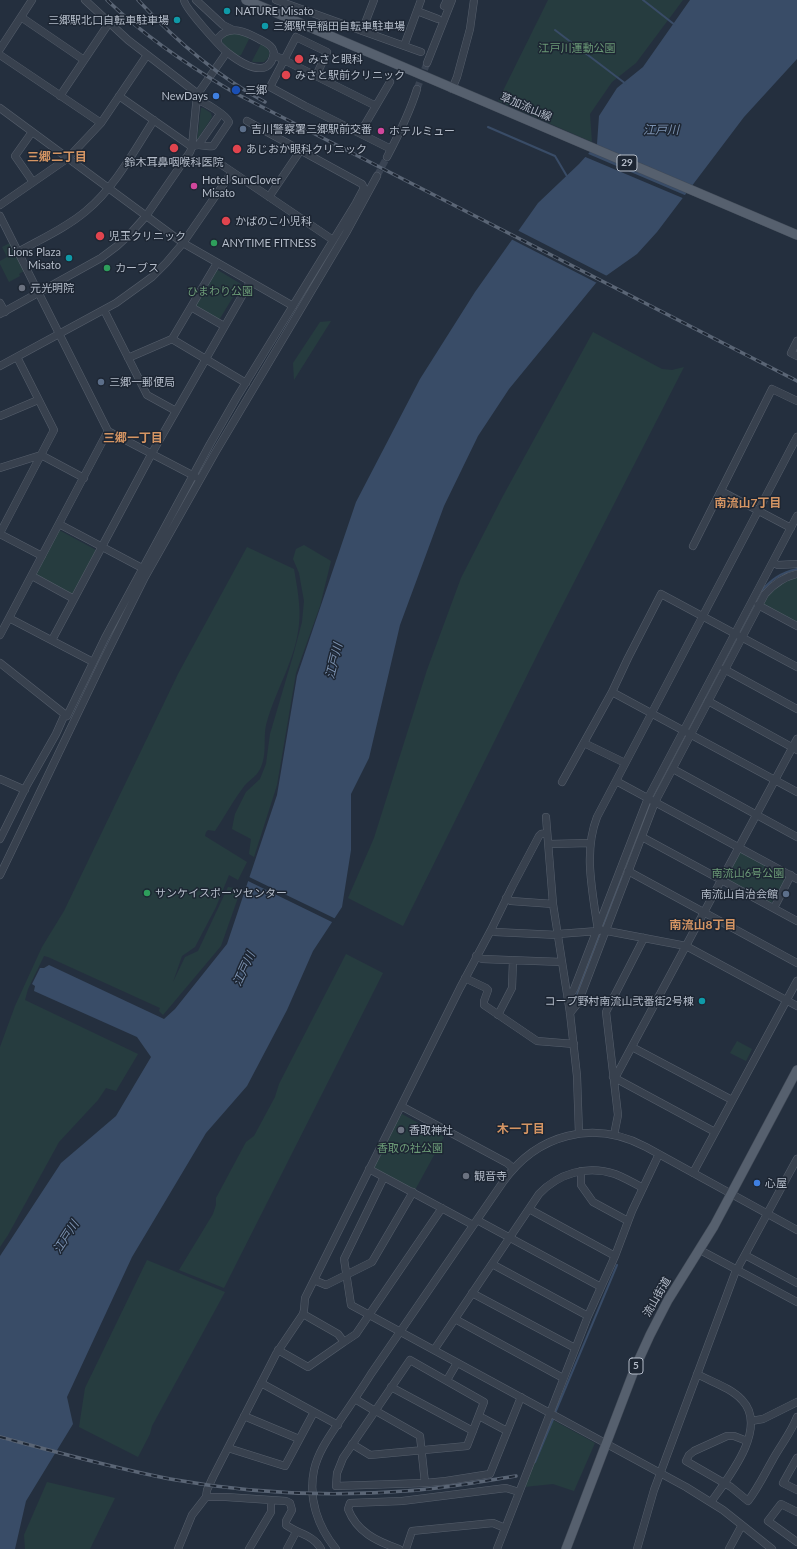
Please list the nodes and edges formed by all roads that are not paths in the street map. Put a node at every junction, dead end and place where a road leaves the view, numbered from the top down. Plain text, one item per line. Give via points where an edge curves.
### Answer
1 (32, 0) edge
2 (86, 0) edge
3 (184, 0) edge
4 (196, 0) edge
5 (246, 0) edge
6 (276, 0) edge
7 (374, 0) edge
8 (421, 0) edge
9 (452, 0) edge
10 (474, 0) edge
11 (297, 4) edge
12 (417, 11) junction
13 (21, 17) junction
14 (438, 19) dead end
15 (109, 22) junction
16 (233, 30) junction
17 (362, 31) junction
18 (218, 43) junction
19 (404, 46) junction
20 (0, 49) edge
21 (227, 52) junction
22 (421, 52) dead end
23 (0, 55) edge
24 (147, 55) junction
25 (274, 55) junction
26 (84, 60) junction
27 (284, 60) junction
28 (427, 63) tunnel mouth
29 (316, 76) junction
30 (390, 82) dead end
31 (417, 89) tunnel mouth
32 (455, 90) junction
33 (60, 96) junction
34 (119, 96) junction
35 (197, 97) junction
36 (376, 106) junction
37 (0, 108) edge
38 (220, 114) junction
39 (154, 120) junction
40 (247, 121) dead end
41 (101, 123) junction
42 (32, 132) junction
43 (360, 133) junction
44 (196, 146) junction
45 (391, 149) junction
46 (300, 151) junction
47 (386, 157) tunnel mouth
48 (68, 158) junction
49 (216, 161) dead end
50 (232, 172) junction
51 (377, 176) tunnel mouth
52 (33, 182) junction
53 (108, 188) junction
54 (269, 197) junction
55 (0, 205) edge
56 (0, 216) edge
57 (146, 216) junction
58 (797, 235) edge
59 (333, 240) junction
60 (183, 243) junction
61 (18, 252) junction
62 (217, 262) junction
63 (250, 282) junction
64 (39, 293) junction
65 (0, 303) edge
66 (293, 306) junction
67 (191, 307) junction
68 (104, 310) junction
69 (2, 313) edge
70 (224, 326) junction
71 (60, 334) junction
72 (172, 339) junction
73 (797, 341) edge
74 (797, 356) edge
75 (17, 357) junction
76 (128, 358) junction
77 (206, 359) junction
78 (0, 366) edge
79 (246, 383) junction
80 (38, 400) junction
81 (797, 401) edge
82 (176, 411) junction
83 (0, 416) edge
84 (108, 430) junction
85 (797, 437) edge
86 (152, 453) junction
87 (41, 455) junction
88 (0, 468) edge
89 (193, 475) junction
90 (84, 478) junction
91 (200, 479) junction
92 (721, 491) junction
93 (758, 510) junction
94 (797, 516) edge
95 (59, 524) junction
96 (793, 527) edge
97 (0, 533) edge
98 (693, 546) dead end
99 (102, 547) junction
100 (42, 556) junction
101 (772, 563) junction
102 (797, 564) edge
103 (142, 568) junction
104 (797, 574) edge
105 (32, 576) junction
106 (74, 598) junction
107 (758, 605) junction
108 (702, 616) junction
109 (9, 618) junction
110 (797, 626) edge
111 (0, 635) edge
112 (738, 635) junction
113 (52, 640) junction
114 (93, 662) junction
115 (0, 663) edge
116 (797, 667) edge
117 (724, 669) junction
118 (612, 692) junction
119 (708, 701) junction
120 (797, 709) edge
121 (652, 713) junction
122 (66, 715) junction
123 (74, 721) junction
124 (687, 733) junction
125 (797, 739) edge
126 (584, 743) junction
127 (795, 749) edge
128 (625, 763) junction
129 (672, 769) junction
130 (0, 779) edge
131 (775, 780) junction
132 (616, 781) junction
133 (562, 782) dead end
134 (26, 788) junction
135 (40, 791) junction
136 (797, 792) edge
137 (648, 798) junction
138 (655, 802) junction
139 (756, 815) junction
140 (546, 817) dead end
141 (547, 833) junction
142 (797, 836) edge
143 (642, 837) junction
144 (0, 839) edge
145 (590, 842) junction
146 (549, 844) junction
147 (739, 847) junction
148 (2, 865) edge
149 (628, 871) junction
150 (0, 875) edge
151 (794, 877) edge
152 (722, 880) junction
153 (506, 898) junction
154 (553, 904) junction
155 (774, 908) junction
156 (704, 912) junction
157 (797, 921) edge
158 (491, 930) junction
159 (600, 930) junction
160 (558, 935) junction
161 (644, 938) junction
162 (686, 946) junction
163 (476, 956) junction
164 (513, 960) junction
165 (562, 962) junction
166 (797, 963) edge
167 (465, 978) junction
168 (797, 981) edge
169 (568, 994) junction
170 (786, 1001) junction
171 (797, 1006) edge
172 (570, 1013) junction
173 (498, 1015) junction
174 (574, 1044) junction
175 (632, 1046) junction
176 (797, 1070) edge
177 (614, 1077) junction
178 (732, 1100) junction
179 (402, 1106) junction
180 (715, 1132) junction
181 (579, 1134) junction
182 (614, 1135) junction
183 (659, 1154) junction
184 (797, 1159) edge
185 (513, 1168) junction
186 (369, 1169) junction
187 (795, 1170) edge
188 (581, 1171) junction
189 (693, 1173) junction
190 (384, 1177) junction
191 (643, 1188) junction
192 (413, 1192) junction
193 (731, 1194) junction
194 (442, 1208) junction
195 (529, 1209) junction
196 (767, 1214) junction
197 (628, 1221) junction
198 (475, 1222) junction
199 (797, 1230) edge
200 (510, 1238) junction
201 (700, 1250) junction
202 (745, 1255) junction
203 (615, 1256) junction
204 (492, 1264) junction
205 (737, 1270) junction
206 (346, 1275) junction
207 (314, 1280) junction
208 (797, 1283) edge
209 (601, 1287) junction
210 (472, 1293) junction
211 (797, 1302) edge
212 (302, 1314) junction
213 (369, 1315) junction
214 (588, 1316) junction
215 (455, 1319) junction
216 (400, 1332) junction
217 (344, 1342) junction
218 (575, 1348) junction
219 (278, 1350) junction
220 (434, 1350) junction
221 (457, 1362) junction
222 (697, 1374) junction
223 (563, 1378) junction
224 (447, 1380) junction
225 (261, 1383) junction
226 (391, 1387) junction
227 (521, 1397) junction
228 (354, 1399) junction
229 (796, 1405) edge
230 (375, 1411) junction
231 (314, 1412) junction
232 (550, 1413) junction
233 (244, 1416) junction
234 (479, 1416) junction
235 (797, 1417) edge
236 (751, 1421) junction
237 (338, 1425) junction
238 (473, 1431) junction
239 (507, 1431) junction
240 (299, 1439) junction
241 (747, 1441) junction
242 (352, 1444) junction
243 (607, 1444) junction
244 (228, 1448) junction
245 (421, 1450) junction
246 (797, 1458) edge
247 (660, 1473) junction
248 (425, 1483) junction
249 (724, 1483) junction
250 (797, 1490) edge
251 (519, 1492) junction
252 (206, 1497) junction
253 (271, 1501) junction
254 (711, 1502) junction
255 (797, 1512) edge
256 (742, 1525) junction
257 (505, 1528) junction
258 (296, 1532) junction
259 (797, 1542) edge
260 (178, 1549) edge
261 (249, 1549) edge
262 (287, 1549) edge
263 (321, 1549) edge
264 (336, 1549) edge
265 (399, 1549) edge
266 (406, 1549) edge
267 (497, 1549) edge
268 (566, 1549) edge
269 (636, 1549) edge
270 (729, 1549) edge
271 (772, 1549) edge

1 - 13 street
2 - 15 street
3 - 18 street via 187,8
4 - 16 street via 223,25
5 - 32 main road, 草加流山線 / 29
6 - 11 street
7 - 17 street
8 - 12 street
9 - 28 street
10 - 32 street via 470,29
11 - 17 street
12 - 14 street
12 - 19 street
13 - 20 street
13 - 26 street
15 - 24 street
15 - 26 street
16 - 18 street via 219,36
16 - 25 street via 244,31 269,45
17 - 19 street
18 - 21 street
19 - 22 street
21 - 25 street via 251,67 260,68 269,64
21 - 35 street
23 - 33 street
24 - 34 street
24 - 35 street
25 - 27 street
26 - 33 street
27 - 29 street
27 - 29 street via 296,37 325,51 327,52
27 - 43 street via 270,87
29 - 36 street
30 - 36 street
31 - 45 street
32 - 58 main road, 草加流山線 / 29
33 - 41 street
34 - 39 street
34 - 41 street
35 - 38 street
35 - 44 street
36 - 43 street
37 - 42 street
38 - 44 street
38 - 44 street via 228,120 228,125 213,146
39 - 44 street
39 - 53 street
40 - 46 street
41 - 48 street
42 - 48 street
42 - 52 street via 15,156
43 - 45 street
44 - 57 street
45 - 47 street
46 - 54 street
46 - 59 street via 362,184 364,188
48 - 52 street
48 - 53 street
49 - 50 street
50 - 54 street
50 - 60 street
51 - 91 street
52 - 55 street
53 - 57 street
53 - 61 street via 86,211 67,225
54 - 59 street
56 - 61 street
57 - 60 street
57 - 64 street via 130,234 101,258
59 - 66 street
60 - 62 street
60 - 68 street via 152,277 128,296
61 - 64 street
62 - 63 street
62 - 67 street
63 - 66 street
63 - 70 street
64 - 69 street
64 - 71 street
65 - 69 street
66 - 79 street
67 - 70 street
67 - 72 street
68 - 71 street
68 - 76 street
70 - 77 street
71 - 75 street
71 - 84 street
72 - 76 street
72 - 77 street
73 - 74 street via 791,353
75 - 78 street
75 - 80 street
76 - 82 street via 148,395
77 - 79 street
77 - 82 street
79 - 89 street
80 - 83 street
80 - 87 street via 54,430
81 - 92 street via 772,389
82 - 86 street
84 - 86 street
84 - 90 street
85 - 93 street
86 - 89 street
86 - 99 street
87 - 88 street
87 - 90 street
87 - 97 street
89 - 91 street
89 - 103 street
90 - 95 street
91 - 123 street via 145,577
92 - 93 street
92 - 98 street
93 - 96 street
93 - 108 street
94 - 96 street
95 - 99 street
95 - 100 street
96 - 101 street
97 - 100 street
99 - 103 street
99 - 106 street
100 - 105 street
101 - 102 street
101 - 112 street
103 - 114 street
104 - 107 street via 772,586
105 - 106 street
105 - 109 street
106 - 113 street
107 - 110 street
107 - 112 street
108 - 112 street
108 - 118 street via 661,594
108 - 121 street
109 - 111 street
109 - 113 street
112 - 116 street
112 - 117 street
112 - 124 street
113 - 114 street
114 - 122 street
115 - 122 street
117 - 119 street
117 - 120 street
118 - 121 street
118 - 126 street
119 - 124 street
119 - 127 street
121 - 124 street
121 - 128 street
122 - 123 street
122 - 134 street
123 - 135 street
124 - 129 street
124 - 131 street
124 - 137 street
125 - 127 street
126 - 128 street
126 - 133 street
127 - 131 street
128 - 132 street
129 - 138 street
129 - 139 street
130 - 134 street
131 - 136 street
131 - 139 street
132 - 137 street
132 - 145 street via 597,817
134 - 135 street
134 - 144 street
135 - 148 street
137 - 138 street
137 - 159 street
138 - 143 street
138 - 147 street
139 - 142 street
139 - 147 street
140 - 141 street
141 - 146 street
141 - 153 street via 539,836
143 - 149 street
143 - 152 street
145 - 146 street
145 - 159 street via 591,876
146 - 154 street
147 - 151 street
147 - 152 street
148 - 150 street
149 - 156 street
149 - 159 street
151 - 155 street
152 - 155 street
152 - 156 street
153 - 154 street via 511,901
153 - 158 street
154 - 160 street
155 - 157 street
156 - 162 street
156 - 166 street
158 - 160 street
158 - 163 street
159 - 160 street
159 - 161 street
159 - 169 street via 574,989
159 - 172 street via 578,1003
160 - 165 street
161 - 162 street
161 - 177 street via 606,1012
162 - 170 street
162 - 175 street
163 - 164 street via 482,959
163 - 167 street
164 - 165 street
164 - 173 street via 512,988
165 - 169 street
167 - 173 street via 488,990 484,1005
167 - 179 street
168 - 170 street
169 - 172 street
170 - 171 street
170 - 178 street
172 - 174 street
173 - 174 street via 536,1041
174 - 181 street
175 - 177 street
175 - 178 street
176 - 193 main road, 流山街道 / 5
177 - 180 street
177 - 182 street via 618,1116
178 - 180 street
179 - 185 street
179 - 186 street
180 - 189 street
181 - 182 street
181 - 185 street via 540,1146
182 - 183 street via 632,1140
183 - 189 street
183 - 191 street
184 - 187 street
185 - 198 street
186 - 190 street
186 - 207 street
187 - 196 street
188 - 191 street via 609,1172
188 - 195 street via 551,1184 539,1194
188 - 197 street via 581,1186 593,1202
189 - 193 street
190 - 192 street
190 - 206 street via 344,1259
191 - 197 street
192 - 194 street
192 - 206 street via 372,1262
193 - 196 street
193 - 201 main road, 流山街道 / 5
194 - 198 street
194 - 213 street
195 - 200 street
195 - 203 street
196 - 199 street
196 - 202 street
197 - 203 street
198 - 200 street
198 - 216 street
200 - 204 street
200 - 209 street
201 - 205 street
201 - 243 main road, 流山街道 / 5 via 668,1300 650,1335
202 - 205 street
202 - 208 street
203 - 209 street
204 - 210 street
204 - 214 street
205 - 211 street
205 - 222 street
206 - 207 street via 326,1284
206 - 213 street via 350,1305
207 - 212 street via 305,1298
209 - 214 street
210 - 215 street
210 - 218 street
212 - 217 street via 338,1334
212 - 219 street
213 - 216 street
213 - 217 street via 356,1334
214 - 218 street
215 - 220 street
215 - 223 street
216 - 220 street
216 - 228 street
217 - 219 street via 308,1367
218 - 223 street
219 - 225 street
220 - 221 street
221 - 224 street
221 - 227 street
222 - 236 street via 738,1396 748,1408
222 - 247 street
223 - 232 street
224 - 226 street via 410,1360
224 - 234 street via 482,1400 484,1404
225 - 231 street
225 - 233 street
226 - 230 street
226 - 238 street
227 - 232 street
227 - 239 street
228 - 230 street
228 - 237 street
229 - 236 street via 763,1419
230 - 242 street
230 - 245 street via 420,1436
231 - 237 street
231 - 240 street
232 - 243 street
232 - 251 street
233 - 240 street
233 - 244 street
234 - 238 street
234 - 239 street
235 - 249 street via 757,1490 748,1501
236 - 241 street
237 - 264 street via 319,1455 314,1470 312,1491 318,1520 324,1534
238 - 245 street via 467,1446
239 - 248 street via 490,1474
240 - 244 street via 285,1466
241 - 249 street
241 - 249 street via 727,1436 689,1455 686,1461
242 - 245 street via 370,1455
242 - 248 street via 341,1462 336,1486
243 - 247 street
243 - 268 main road, 流山街道 / 5
244 - 252 street
245 - 248 street
246 - 250 street via 783,1483
247 - 254 street
247 - 269 street
249 - 254 street
251 - 257 street
251 - 265 street via 506,1488 415,1499 350,1503 348,1509 360,1529 373,1539
252 - 253 street
252 - 260 street via 192,1515
253 - 258 street via 290,1503 292,1510 286,1525
253 - 261 street via 270,1512
254 - 256 street
255 - 259 street via 782,1504 768,1521
256 - 270 street
256 - 271 street
257 - 266 street via 493,1523 412,1531
257 - 267 street
258 - 262 street
258 - 263 street via 316,1541

